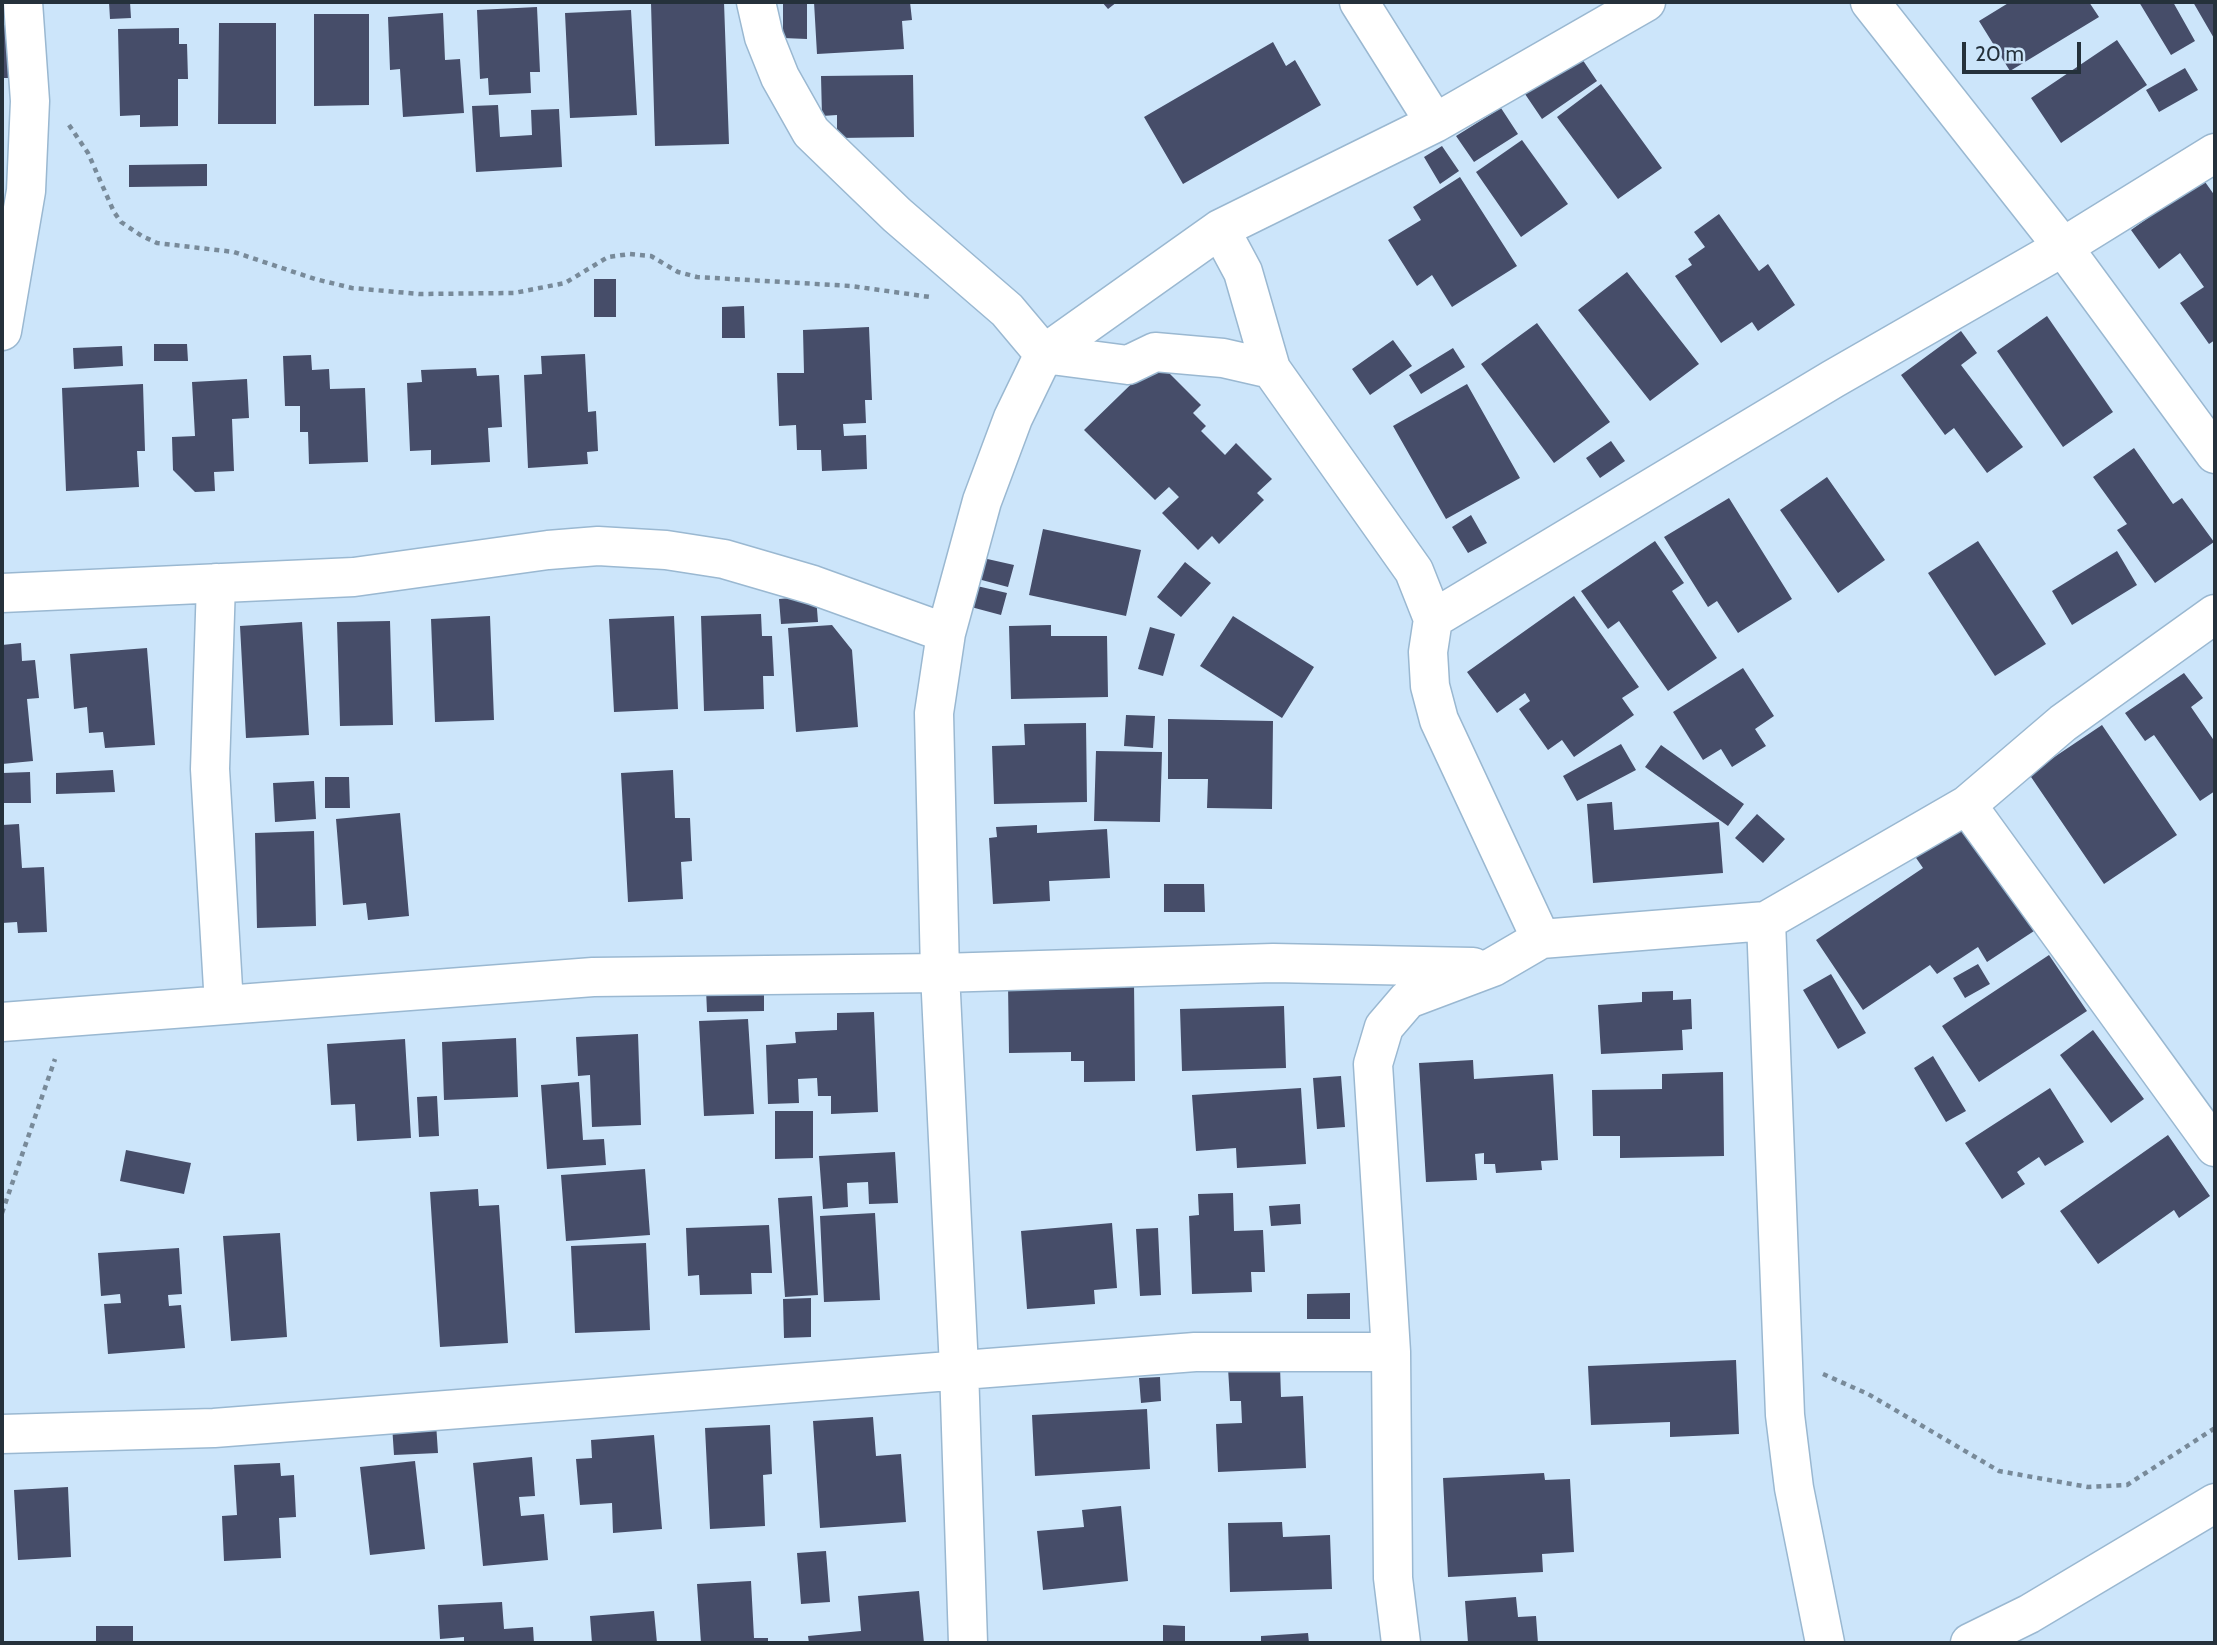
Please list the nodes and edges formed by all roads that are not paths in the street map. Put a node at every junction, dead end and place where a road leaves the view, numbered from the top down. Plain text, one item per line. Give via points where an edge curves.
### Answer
1 (23, 2) edge
2 (756, 2) edge
3 (1359, 2) edge
4 (1646, 2) edge
5 (1870, 2) edge
6 (1435, 123) junction
7 (2215, 153) edge
8 (1220, 229) junction
9 (2063, 247) junction
10 (2, 331) edge
11 (1044, 354) junction
12 (1271, 369) junction
13 (2215, 454) edge
14 (216, 583) junction
15 (2, 593) edge
16 (2215, 614) edge
17 (1433, 620) junction
18 (946, 633) junction
19 (1968, 805) junction
20 (1766, 921) junction
21 (1541, 939) junction
22 (1493, 967) junction
23 (940, 973) junction
24 (225, 1005) junction
25 (2, 1022) edge
26 (2215, 1147) edge
27 (1391, 1352) junction
28 (959, 1368) junction
29 (2, 1434) edge
30 (2215, 1503) edge
31 (968, 1643) edge
32 (1401, 1643) edge
33 (1825, 1643) edge
34 (1970, 1643) edge

1 - 10 street via 30,101 26,191
2 - 11 street via 780,77 811,132 897,215 1007,310
3 - 6 street
4 - 6 street
5 - 9 street
6 - 8 street
7 - 9 street
8 - 11 street
8 - 12 street via 1243,272
9 - 13 street
9 - 17 street via 1833,379
11 - 12 street via 1128,365 1155,352 1223,358
11 - 18 street via 1013,418 982,501
12 - 17 street via 1415,571
14 - 15 street
14 - 18 street via 354,577 597,546 666,550 724,559 813,585
14 - 24 street via 210,769
16 - 19 street via 2063,723
17 - 21 street via 1428,652 1430,686 1439,720
18 - 23 street via 934,713
19 - 20 street
19 - 26 street
20 - 21 street
20 - 33 street via 1780,1354 1794,1488
21 - 22 street
22 - 23 street via 1273,963
22 - 27 street via 1408,999 1384,1027 1373,1064
23 - 24 street via 593,978
23 - 28 street
24 - 25 street
27 - 28 street via 1195,1352
27 - 32 street via 1393,1577
28 - 29 street via 214,1428
28 - 31 street
30 - 34 street via 2029,1614

